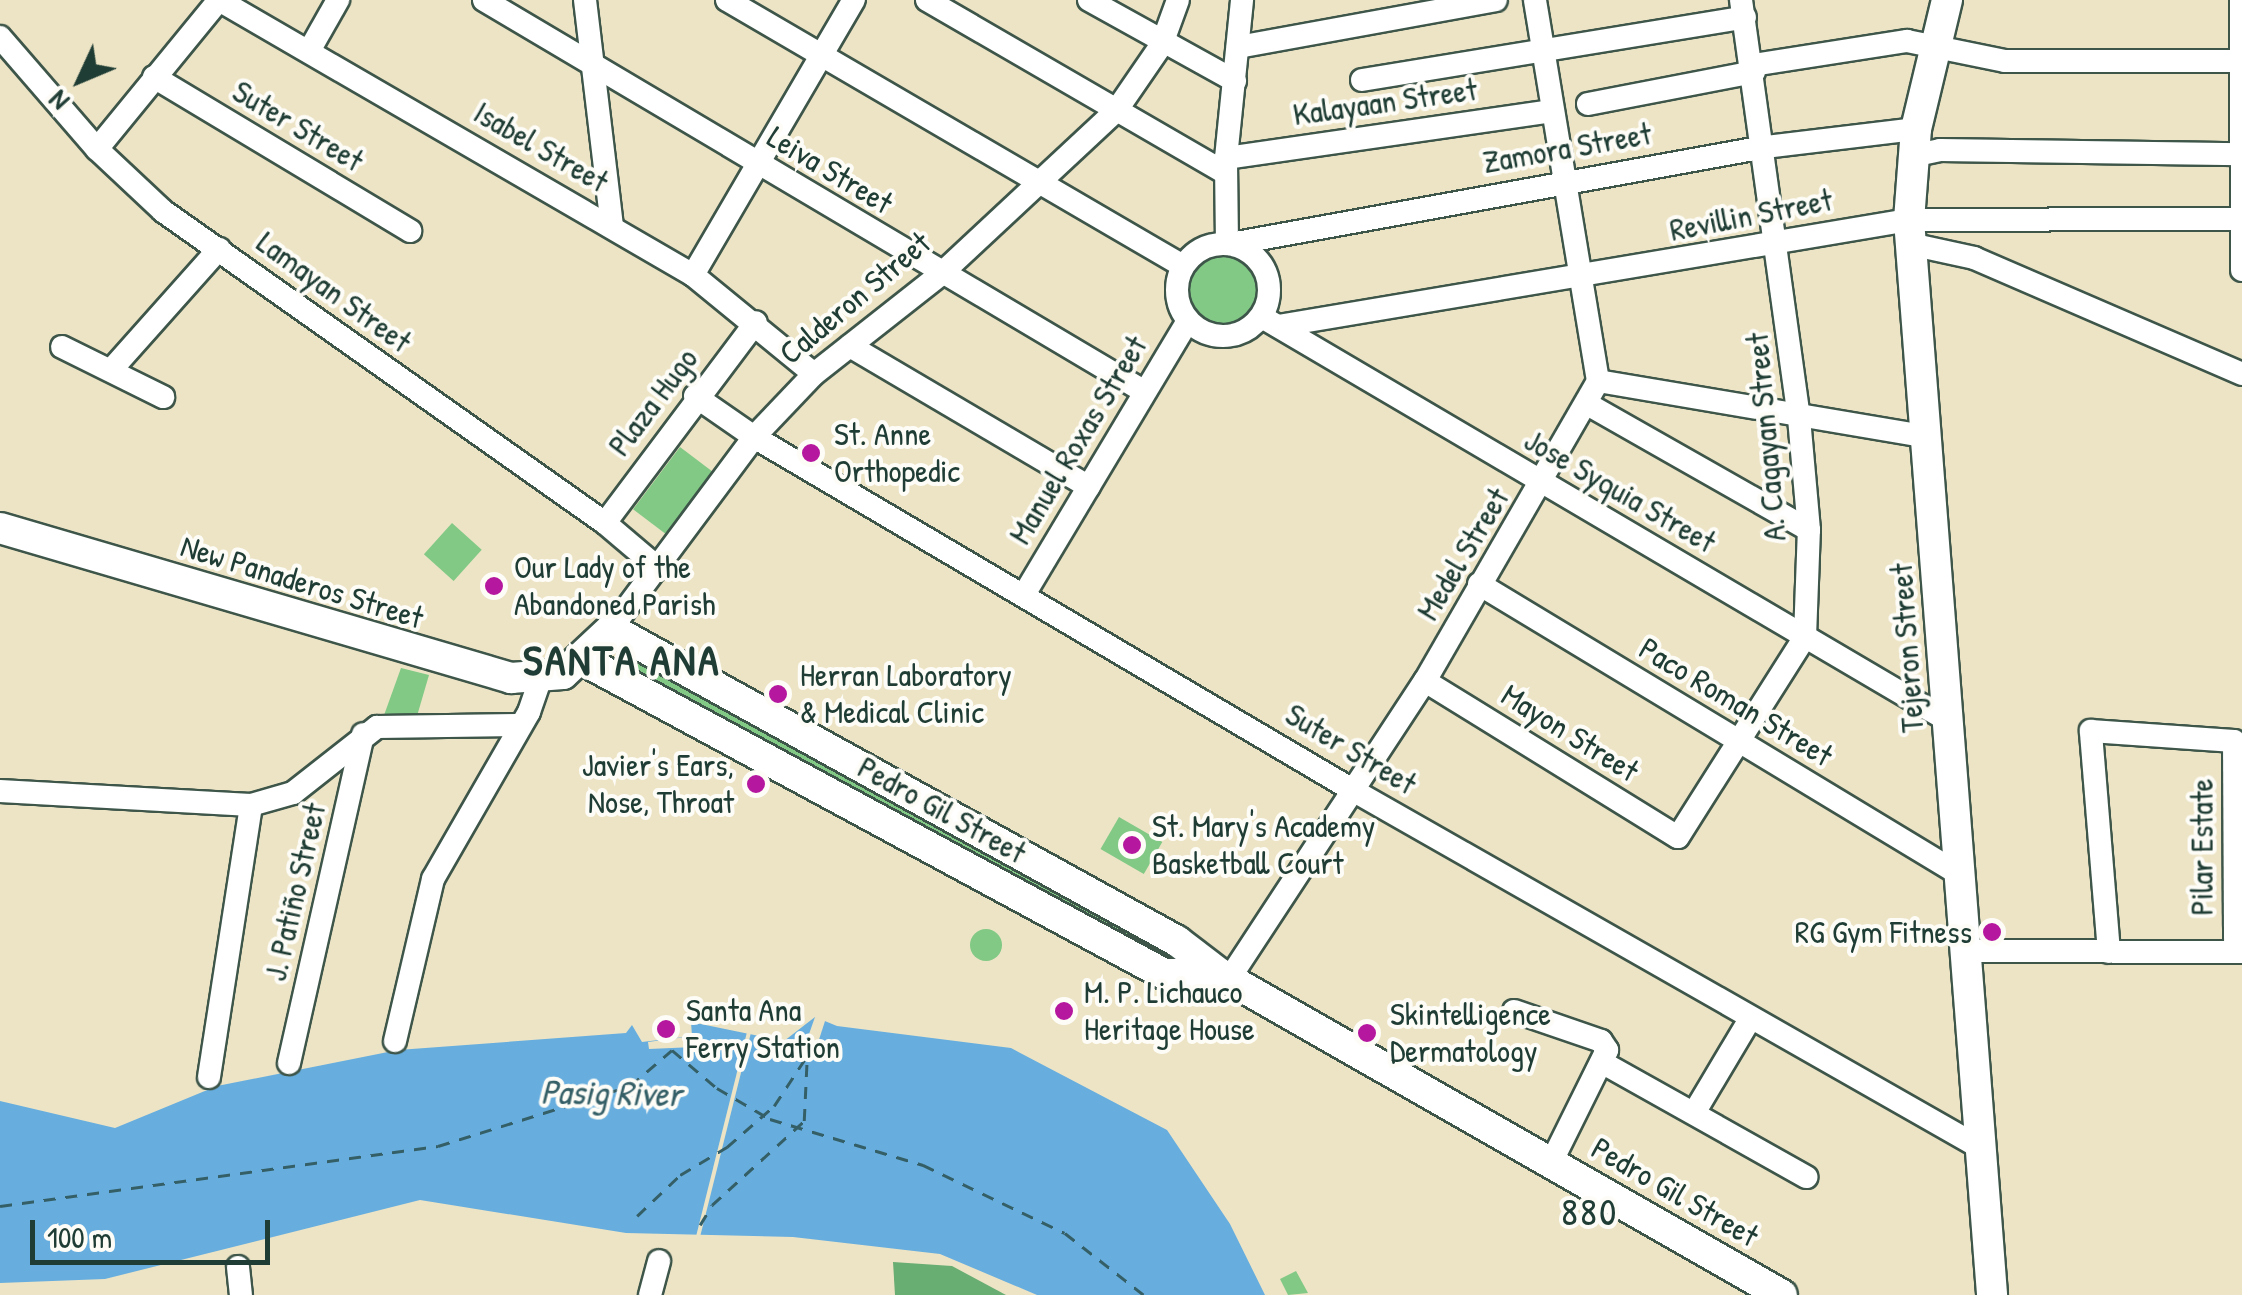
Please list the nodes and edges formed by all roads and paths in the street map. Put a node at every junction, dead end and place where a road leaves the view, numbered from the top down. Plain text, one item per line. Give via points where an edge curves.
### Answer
1 (219, 0) edge
2 (338, 0) edge
3 (484, 0) edge
4 (585, 0) edge
5 (727, 0) edge
6 (854, 0) edge
7 (927, 0) edge
8 (1090, 0) edge
9 (1178, 0) edge
10 (1242, 0) edge
11 (1496, 0) edge
12 (1535, 0) edge
13 (1947, 0) edge
14 (2241, 0) edge
15 (1743, 9) edge
16 (0, 37) edge
17 (1162, 44) junction
18 (1238, 47) junction
19 (1936, 50) junction
20 (309, 51) junction
21 (1544, 51) junction
22 (824, 55) junction
23 (591, 61) junction
24 (2242, 61) edge
25 (1754, 68) junction
26 (154, 77) junction
27 (1362, 80) dead end
28 (1234, 81) junction
29 (1588, 104) dead end
30 (1116, 111) junction
31 (1552, 111) junction
32 (1914, 143) junction
33 (1765, 147) junction
34 (97, 149) junction
35 (2242, 154) edge
36 (1226, 165) junction
37 (760, 167) junction
38 (1566, 181) junction
39 (1040, 184) junction
40 (2241, 220) edge
41 (612, 225) junction
42 (410, 230) dead end
43 (1910, 232) junction
44 (1229, 244) junction
45 (1780, 244) junction
46 (219, 249) junction
47 (1182, 266) junction
48 (2242, 270) edge
49 (941, 274) junction
50 (693, 275) junction
51 (1585, 279) junction
52 (1188, 321) junction
53 (1270, 321) junction
54 (756, 322) junction
55 (62, 346) dead end
56 (850, 346) junction
57 (112, 369) junction
58 (814, 374) junction
59 (2242, 374) edge
60 (1598, 382) junction
61 (1145, 392) junction
62 (163, 396) dead end
63 (695, 396) junction
64 (1589, 406) junction
65 (1800, 418) junction
66 (754, 437) junction
67 (1928, 437) junction
68 (1544, 484) junction
69 (1088, 487) junction
70 (605, 523) junction
71 (0, 528) edge
72 (1809, 530) junction
73 (658, 568) junction
74 (1479, 584) junction
75 (1025, 593) junction
76 (611, 629) junction
77 (1805, 637) junction
78 (581, 659) junction
79 (540, 680) junction
80 (1425, 681) junction
81 (1947, 720) junction
82 (518, 725) junction
83 (363, 734) junction
84 (1740, 743) junction
85 (0, 791) edge
86 (1356, 792) junction
87 (251, 805) junction
88 (1682, 836) joint
89 (1959, 874) junction
90 (1966, 951) junction
91 (2109, 952) junction
92 (2238, 952) edge
93 (1225, 977) junction
94 (1514, 1011) dead end
95 (1750, 1019) junction
96 (395, 1040) dead end
97 (289, 1064) dead end
98 (1605, 1064) junction
99 (210, 1077) dead end
100 (1694, 1113) junction
101 (1979, 1147) junction
102 (1552, 1161) junction
103 (1806, 1177) dead end
104 (659, 1261) dead end
105 (238, 1267) dead end
106 (241, 1295) edge
107 (650, 1295) edge
108 (1782, 1295) edge
109 (1992, 1295) edge

1 - 20 street, Isabel Street
1 - 26 street
2 - 20 street
3 - 23 street, Leiva Street
4 - 23 street
5 - 22 street
6 - 22 street
7 - 30 street
8 - 17 street
9 - 17 street, Calderon Street
10 - 18 street
11 - 18 street
12 - 21 street, Medel Street
13 - 19 main road, Tejeron Street
14 - 24 street
15 - 21 street
15 - 25 street, A. Cagayan Street
16 - 34 street, Lamayan Street
17 - 28 street
17 - 30 street, Calderon Street
18 - 28 street
19 - 24 street via 2006,61
19 - 25 street via 1907,41
19 - 32 main road, Tejeron Street
20 - 41 street, Isabel Street
21 - 27 street
21 - 31 street, Medel Street
22 - 37 street
22 - 39 street
23 - 37 street, Leiva Street
23 - 41 street
24 - 35 street
25 - 29 street
25 - 33 street, A. Cagayan Street
26 - 34 street
26 - 42 street, Suter Street
28 - 36 street
30 - 36 street
30 - 39 street, Calderon Street
31 - 36 street, Kalayaan Street
31 - 38 street, Medel Street
32 - 33 street, Zamora Street
32 - 35 street, Zamora Street via 1940,150
32 - 43 main road, Tejeron Street
33 - 38 street, Zamora Street
33 - 45 street, A. Cagayan Street
34 - 46 street, Lamayan Street via 163,210
35 - 40 street
36 - 44 street
37 - 49 street, Leiva Street
37 - 50 street
38 - 44 street, Zamora Street
38 - 51 street, Medel Street
39 - 47 street
39 - 49 street, Calderon Street
40 - 43 street, Revillin Street
40 - 48 street
41 - 50 street, Isabel Street
43 - 45 street, Revillin Street
43 - 59 street
43 - 67 main road, Tejeron Street
44 - 47 street via 1202,249
44 - 53 street via 1251,253 1265,270
45 - 51 street, Revillin Street
45 - 65 street, A. Cagayan Street
46 - 57 street
46 - 70 street, Lamayan Street
47 - 52 street via 1176,292
49 - 56 street, Calderon Street
49 - 61 street, Leiva Street
50 - 54 street, Isabel Street
51 - 53 street, Revillin Street
51 - 60 street, Medel Street
52 - 53 street via 1226,337
52 - 61 street, Manuel Roxas Street
53 - 68 street, Jose Syquia Street
54 - 58 street, Isabel Street
54 - 63 street, Plaza Hugo
55 - 57 street
56 - 58 street, Calderon Street
56 - 69 street
57 - 62 street
58 - 66 street, Calderon Street
60 - 64 street, Medel Street
60 - 65 street
61 - 69 street, Manuel Roxas Street
63 - 66 street, Suter Street
63 - 70 street, Plaza Hugo
64 - 68 street, Medel Street
64 - 72 street
65 - 67 street
65 - 72 street, A. Cagayan Street
66 - 73 street, Calderon Street
66 - 75 street, Suter Street
67 - 81 main road, Tejeron Street
68 - 74 street, Medel Street
68 - 77 street, Jose Syquia Street
69 - 75 street, Manuel Roxas Street
70 - 73 street, Lamayan Street
71 - 79 main road, New Panaderos Street via 419,654
72 - 77 street, A. Cagayan Street
73 - 76 street, Calderon Street
74 - 80 street, Medel Street
74 - 84 street, Paco Roman Street
75 - 86 street, Suter Street
76 - 78 main road, Calderon Street
76 - 93 main road, Pedro Gil Street via 1177,942
77 - 81 street, Jose Syquia Street
77 - 84 street, A. Cagayan Street
78 - 79 main road via 563,674
78 - 93 main road, Pedro Gil Street via 1164,974
79 - 82 street
80 - 86 street, Medel Street
80 - 88 street, Mayon Street
81 - 89 main road, Tejeron Street
82 - 83 street via 402,724
82 - 96 street via 433,878
83 - 87 street via 293,793
83 - 97 street, J. Patiño Street
84 - 88 street, A. Cagayan Street
84 - 89 street, Paco Roman Street
85 - 87 street
86 - 93 street, Medel Street
86 - 95 street, Suter Street
87 - 99 street
89 - 90 main road, Tejeron Street
90 - 91 street
90 - 101 main road, Tejeron Street
91 - 92 street
91 - 92 street, Pilar Estate via 2092,730 2234,741
93 - 102 main road, Pedro Gil Street
94 - 98 street via 1601,1041
95 - 100 street
95 - 101 street, Suter Street
98 - 100 street
98 - 102 street
100 - 103 street
101 - 109 main road, Tejeron Street
102 - 108 main road, Pedro Gil Street
104 - 107 street
105 - 106 street

